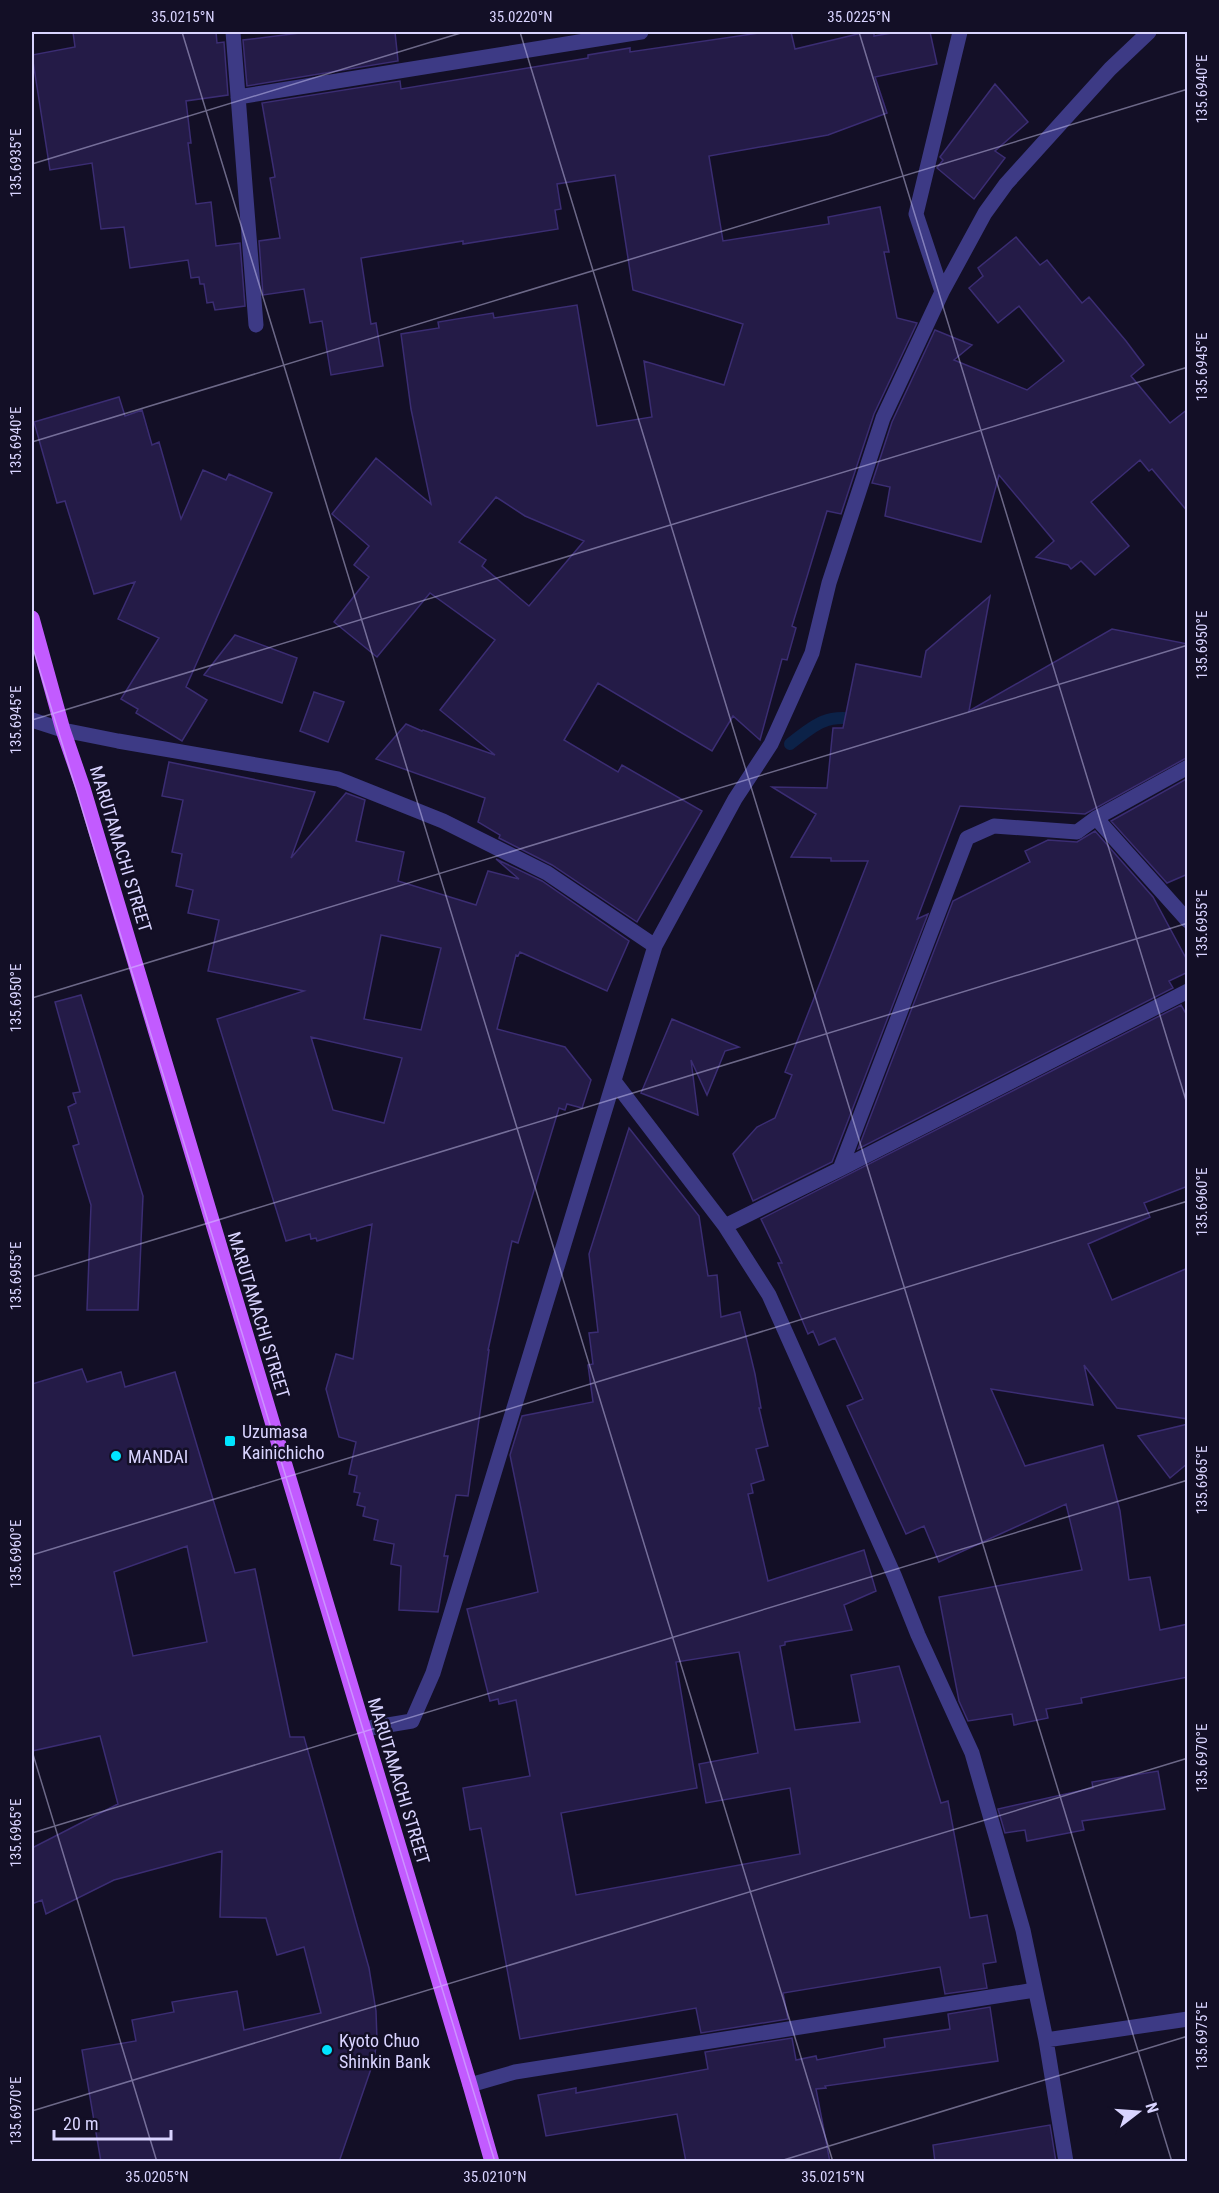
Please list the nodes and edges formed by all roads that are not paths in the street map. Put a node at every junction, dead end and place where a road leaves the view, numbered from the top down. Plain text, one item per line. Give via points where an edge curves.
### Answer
1 (233, 32) edge
2 (641, 32) edge
3 (960, 32) edge
4 (1149, 32) edge
5 (238, 97) junction
6 (942, 292) junction
7 (256, 326) dead end
8 (32, 618) edge
9 (32, 720) edge
10 (63, 730) junction
11 (1188, 767) edge
12 (1096, 818) junction
13 (1188, 921) edge
14 (655, 946) junction
15 (1188, 992) edge
16 (614, 1081) junction
17 (840, 1169) junction
18 (725, 1226) junction
19 (364, 1729) junction
20 (1035, 1990) junction
21 (1188, 2019) edge
22 (1046, 2040) junction
23 (471, 2085) junction
24 (492, 2162) edge
25 (1066, 2162) edge

1 - 5 street
2 - 5 street
3 - 6 street via 916,214
4 - 6 street via 1110,69 1006,184 985,213
5 - 7 street
6 - 14 street via 883,418 829,583 812,653 771,744 735,799
8 - 10 main road, MARUTAMACHI STREET
9 - 10 street
10 - 14 street via 338,779 443,821 547,873
10 - 19 main road, MARUTAMACHI STREET
11 - 12 street
12 - 13 street
12 - 17 street via 1077,832 994,826 967,837
14 - 16 street
15 - 17 street
16 - 18 street
16 - 19 street via 433,1673 412,1720
17 - 18 street
18 - 20 street via 770,1295 972,1753 1023,1930
19 - 23 main road, MARUTAMACHI STREET
20 - 22 street
20 - 23 street via 514,2072
21 - 22 street
22 - 25 street
23 - 24 main road, MARUTAMACHI STREET

